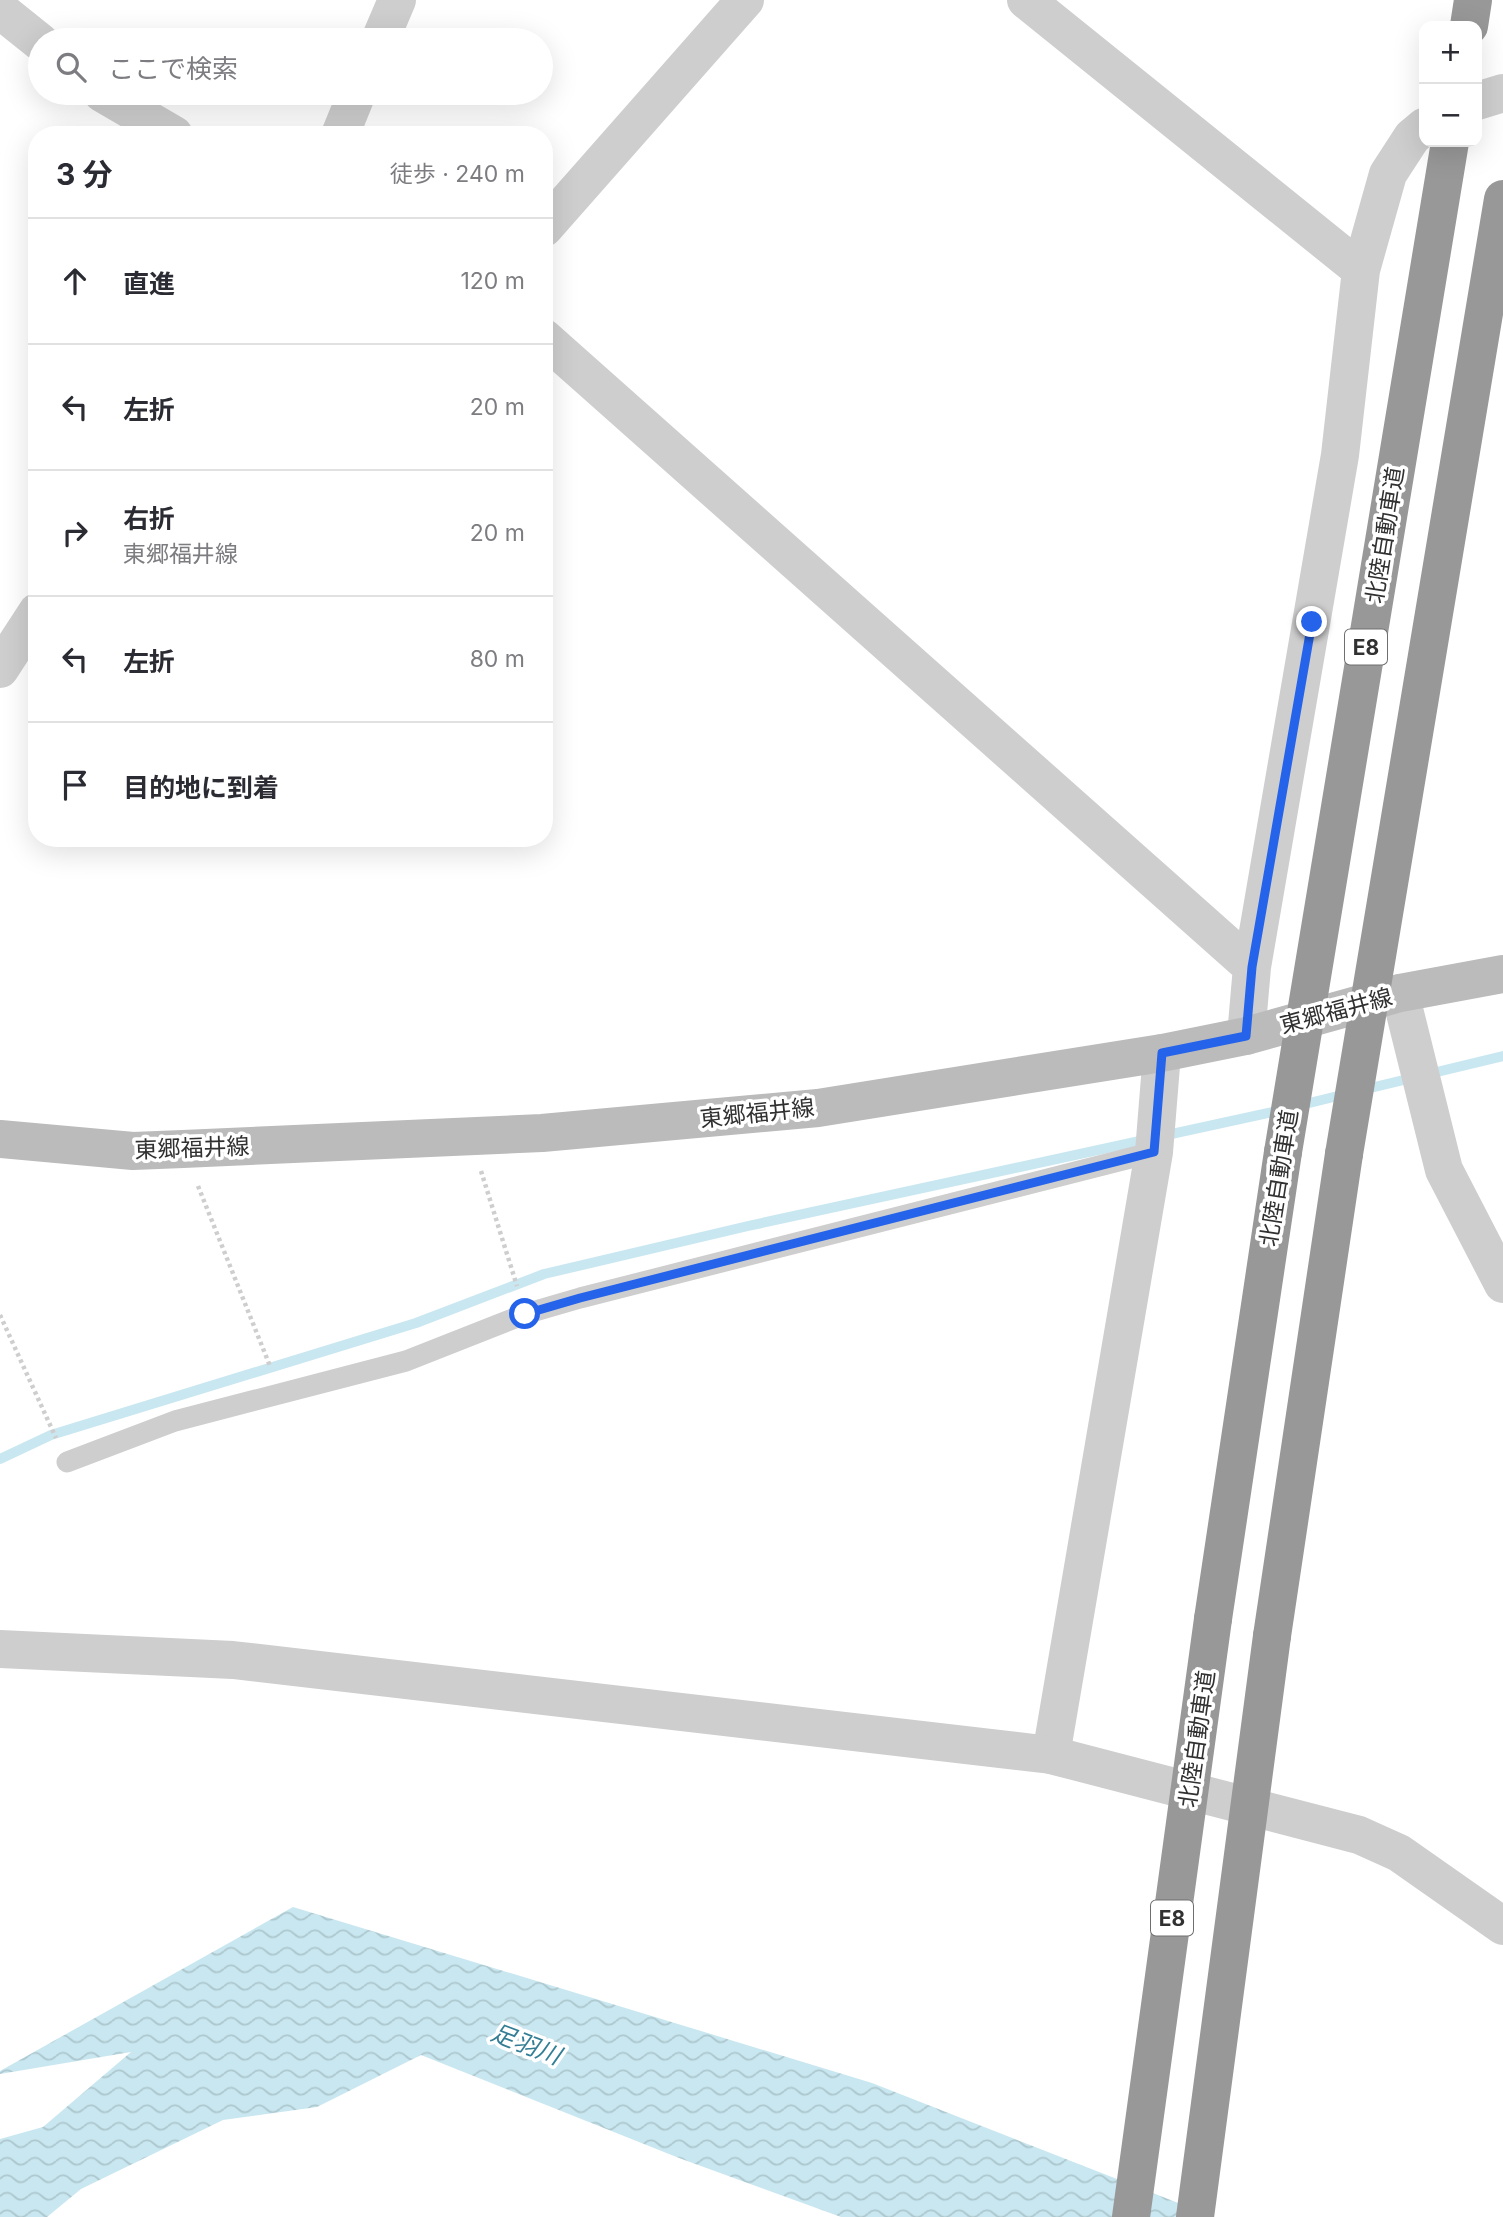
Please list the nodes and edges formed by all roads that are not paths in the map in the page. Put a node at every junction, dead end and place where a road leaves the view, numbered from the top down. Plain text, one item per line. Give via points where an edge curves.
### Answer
1 (397, 0) edge
2 (745, 0) edge
3 (1026, 0) edge
4 (1474, 0) edge
5 (0, 10) edge
6 (1470, 21) edge
7 (385, 28) edge
8 (28, 33) edge
9 (1503, 93) edge
10 (1482, 99) edge
11 (123, 105) edge
12 (352, 105) edge
13 (159, 126) edge
14 (344, 126) edge
15 (1419, 131) edge
16 (1449, 147) edge
17 (1503, 199) edge
18 (553, 218) edge
19 (1361, 270) junction
20 (553, 346) edge
21 (28, 626) edge
22 (0, 668) edge
23 (1252, 967) junction
24 (1503, 974) edge
25 (1400, 993) junction
26 (1246, 1036) junction
27 (1162, 1053) junction
28 (1155, 1137) junction
29 (0, 1139) edge
30 (1503, 1284) edge
31 (67, 1462) dead end
32 (0, 1649) edge
33 (1051, 1755) junction
34 (1503, 1926) edge
35 (1132, 2217) edge
36 (1195, 2217) edge

1 - 7 street
2 - 18 street
3 - 19 street
4 - 6 highway
5 - 8 street
9 - 10 street
11 - 13 street
12 - 14 street
15 - 19 street via 1388,174
16 - 35 highway, 北陸自動車道 / E8, bridge via 1283,1152 1213,1619
17 - 36 highway, bridge via 1344,1154 1272,1636
19 - 23 street via 1340,455
20 - 23 street
21 - 22 street
23 - 26 street
24 - 25 main road, 東郷福井線
25 - 26 main road, 東郷福井線
25 - 30 street via 1444,1170
26 - 27 main road, 東郷福井線
27 - 28 street
27 - 29 main road, 東郷福井線 via 818,1108 542,1133 133,1151
28 - 31 lane via 525,1314 406,1361 176,1421
28 - 33 street
32 - 33 street via 233,1660
33 - 34 street via 1359,1835 1399,1853

